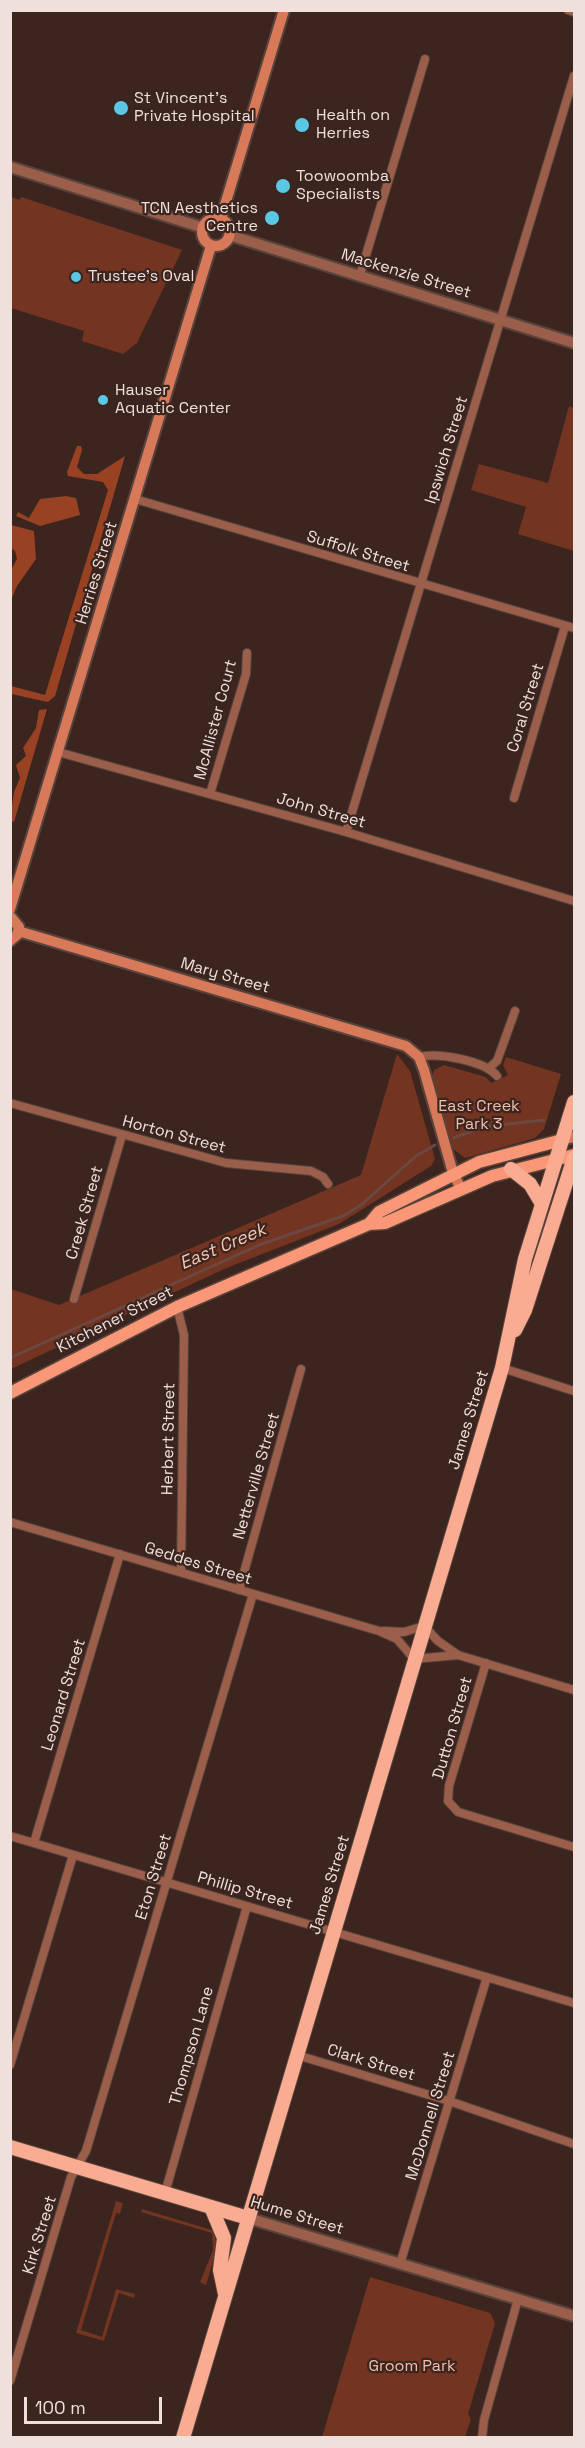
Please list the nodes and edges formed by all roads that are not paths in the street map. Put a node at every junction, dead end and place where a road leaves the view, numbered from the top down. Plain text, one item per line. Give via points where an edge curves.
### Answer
1 (284, 10) edge
2 (568, 10) edge
3 (574, 12) edge
4 (425, 59) dead end
5 (574, 76) edge
6 (10, 167) edge
7 (221, 218) junction
8 (204, 228) junction
9 (229, 235) junction
10 (211, 246) junction
11 (360, 275) junction
12 (500, 319) junction
13 (574, 343) edge
14 (135, 499) junction
15 (420, 585) junction
16 (565, 626) junction
17 (574, 628) edge
18 (247, 653) dead end
19 (58, 752) junction
20 (210, 794) junction
21 (514, 798) dead end
22 (346, 832) junction
23 (574, 901) edge
24 (10, 909) edge
25 (10, 916) edge
26 (18, 932) junction
27 (10, 941) edge
28 (515, 1011) dead end
29 (419, 1057) junction
30 (490, 1067) junction
31 (497, 1076) dead end
32 (574, 1102) edge
33 (10, 1103) edge
34 (122, 1135) junction
35 (568, 1138) edge
36 (574, 1156) edge
37 (556, 1159) junction
38 (511, 1169) junction
39 (453, 1173) junction
40 (328, 1184) dead end
41 (570, 1184) edge
42 (461, 1190) junction
43 (542, 1204) junction
44 (369, 1224) junction
45 (74, 1299) dead end
46 (177, 1307) junction
47 (509, 1343) junction
48 (502, 1368) junction
49 (301, 1369) dead end
50 (574, 1391) edge
51 (10, 1393) edge
52 (10, 1522) edge
53 (120, 1554) junction
54 (181, 1572) junction
55 (239, 1590) junction
56 (253, 1594) junction
57 (424, 1626) junction
58 (379, 1631) junction
59 (458, 1655) junction
60 (414, 1659) junction
61 (486, 1663) junction
62 (574, 1690) edge
63 (10, 1836) edge
64 (34, 1843) junction
65 (574, 1847) edge
66 (73, 1855) junction
67 (167, 1882) junction
68 (247, 1906) junction
69 (333, 1931) junction
70 (487, 1977) junction
71 (574, 2003) edge
72 (297, 2055) junction
73 (10, 2065) edge
74 (449, 2101) junction
75 (574, 2144) edge
76 (10, 2147) edge
77 (78, 2167) junction
78 (165, 2193) junction
79 (211, 2207) junction
80 (248, 2218) junction
81 (400, 2264) junction
82 (225, 2296) junction
83 (518, 2299) junction
84 (574, 2316) edge
85 (10, 2381) edge
86 (183, 2438) edge
87 (482, 2438) edge

1 - 7 main road
2 - 3 street
4 - 11 street
5 - 12 street, Ipswich Street
6 - 8 street
7 - 8 main road via 211,219
7 - 9 main road via 228,224
8 - 10 main road via 204,240
9 - 10 main road via 224,244
9 - 11 street, Mackenzie Street
10 - 14 main road, Herries Street
11 - 12 street, Mackenzie Street
12 - 13 street, Mackenzie Street
12 - 15 street, Ipswich Street
14 - 15 street, Suffolk Street
14 - 19 main road, Herries Street
15 - 16 street, Suffolk Street
15 - 22 street, Ipswich Street
16 - 17 street, Suffolk Street
16 - 21 street, Coral Street
18 - 20 street, McAllister Court via 246,674
19 - 20 street, John Street
19 - 24 main road, Herries Street
20 - 22 street, John Street
22 - 23 street, John Street
25 - 26 main road via 18,923
26 - 27 main road
26 - 29 main road, Mary Street via 390,1040
28 - 30 street via 497,1061
29 - 30 street via 432,1054
29 - 39 main road
30 - 31 street
32 - 35 highway, James Street
33 - 34 street, Horton Street
34 - 40 street, Horton Street via 226,1163 311,1171
34 - 45 street, Creek Street
35 - 37 highway, James Street
35 - 39 main road, Kitchener Street via 490,1158
36 - 37 main road, Kitchener Street
36 - 41 highway, James Street
37 - 38 main road, Kitchener Street
37 - 43 highway, James Street
38 - 42 main road, Kitchener Street
38 - 43 highway via 530,1184
39 - 42 main road
39 - 44 main road, Kitchener Street via 380,1212
41 - 47 highway, James Street via 525,1310
42 - 44 main road, Kitchener Street via 386,1223
43 - 47 highway, James Street via 516,1296
44 - 46 main road, Kitchener Street
46 - 51 main road, Kitchener Street
46 - 54 street, Herbert Street via 184,1335
47 - 48 highway, James Street
48 - 50 street
48 - 57 highway, James Street
49 - 55 street, Netterville Street
52 - 53 street, Geddes Street
53 - 54 street, Geddes Street
53 - 64 street, Leonard Street
54 - 55 street, Geddes Street
55 - 56 street, Geddes Street
56 - 58 street, Geddes Street
56 - 67 street, Eton Street
57 - 58 street, Geddes Street via 404,1632
57 - 59 street
57 - 60 highway, James Street
58 - 60 street, Geddes Street via 397,1639
59 - 60 street
59 - 61 street
60 - 69 highway, James Street
61 - 62 street
61 - 65 street, Dutton Street via 449,1786 448,1801 459,1812
63 - 64 street, Phillip Street
64 - 66 street, Phillip Street
66 - 67 street, Phillip Street
66 - 73 street
67 - 68 street, Phillip Street
67 - 77 street, Eton Street
68 - 69 street, Phillip Street
68 - 78 street, Thompson Lane
69 - 70 street, Phillip Street
69 - 72 highway, James Street
70 - 71 street, Phillip Street
70 - 74 street, McDonnell Street
72 - 74 street, Clark Street
72 - 80 highway, James Street
74 - 75 street, Clark Street
74 - 81 street, McDonnell Street
76 - 77 highway, Hume Street
77 - 78 highway, Hume Street
77 - 85 street, Kirk Street via 71,2177
78 - 79 highway, Hume Street
79 - 80 highway, Hume Street
79 - 82 highway via 224,2238 220,2270
80 - 81 street, Hume Street
80 - 82 highway, James Street
81 - 83 street, Hume Street
82 - 86 highway, James Street
83 - 84 street, Hume Street
83 - 87 street via 483,2420

